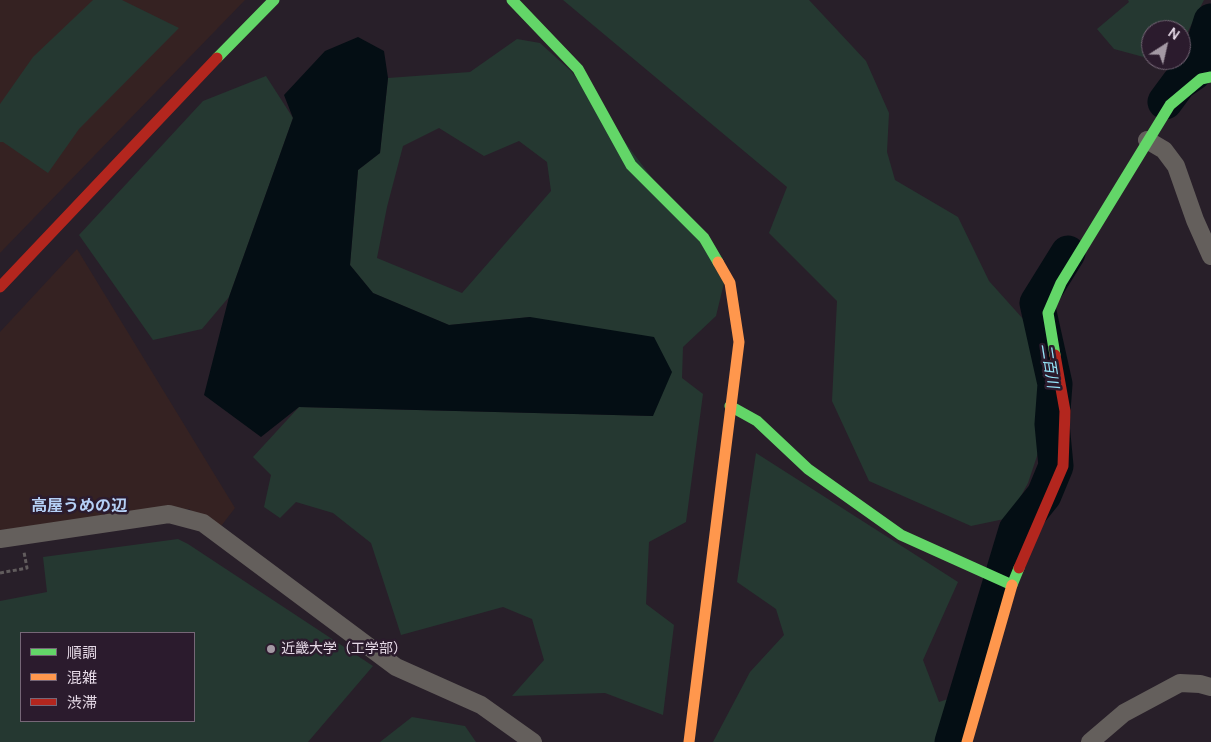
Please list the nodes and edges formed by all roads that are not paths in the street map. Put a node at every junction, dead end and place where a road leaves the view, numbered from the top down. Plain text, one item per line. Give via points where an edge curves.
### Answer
1 (274, 0) edge
2 (512, 0) edge
3 (1211, 77) edge
4 (1147, 140) junction
5 (1211, 256) edge
6 (0, 287) edge
7 (730, 406) junction
8 (0, 539) edge
9 (1012, 585) junction
10 (1207, 682) edge
11 (533, 742) edge
12 (689, 742) edge
13 (967, 742) edge
14 (1090, 742) edge

1 - 6 street
2 - 7 street via 578,69 631,165 704,238 730,282 739,342
3 - 4 street via 1201,79 1170,105
4 - 5 street via 1164,150 1176,166
4 - 9 street via 1061,283 1048,313 1065,411 1063,466
7 - 9 street via 757,421 808,470 901,535
7 - 12 street
8 - 11 street via 168,514 203,523 396,667 481,705
9 - 13 street
10 - 14 street via 1180,684 1124,713

